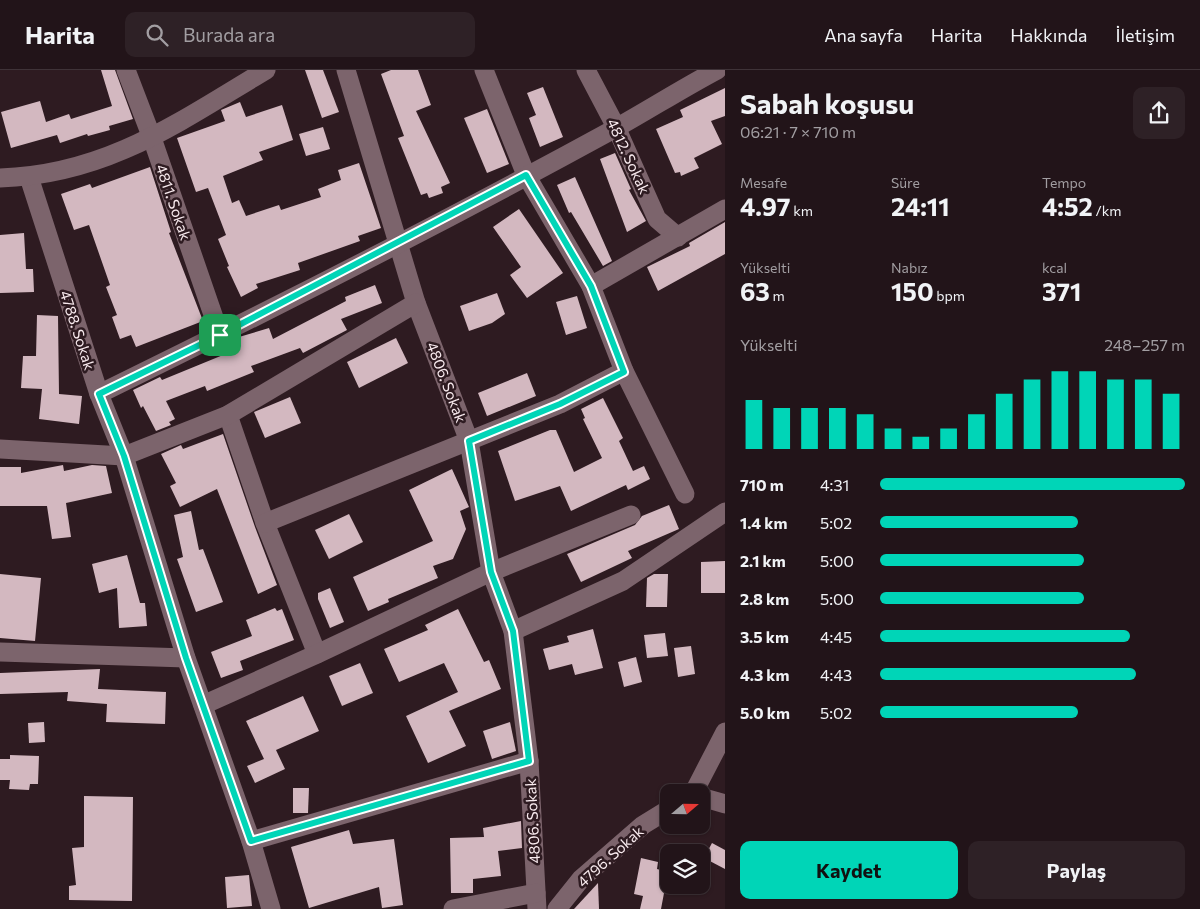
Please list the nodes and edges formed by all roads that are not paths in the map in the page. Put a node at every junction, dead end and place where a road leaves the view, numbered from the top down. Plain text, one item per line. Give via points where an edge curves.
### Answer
1 (126, 70) edge
2 (266, 70) edge
3 (346, 70) edge
4 (484, 70) edge
5 (586, 70) edge
6 (717, 70) edge
7 (691, 76) edge
8 (616, 127) junction
9 (152, 138) junction
10 (526, 175) junction
11 (29, 177) junction
12 (0, 178) edge
13 (725, 209) edge
14 (678, 237) junction
15 (398, 242) junction
16 (591, 286) junction
17 (416, 303) junction
18 (220, 335) junction
19 (624, 372) junction
20 (99, 394) junction
21 (228, 415) junction
22 (469, 441) junction
23 (0, 449) edge
24 (124, 456) junction
25 (684, 494) dead end
26 (725, 512) edge
27 (631, 515) dead end
28 (265, 523) junction
29 (491, 572) junction
30 (513, 631) junction
31 (0, 652) edge
32 (317, 654) junction
33 (186, 658) junction
34 (203, 705) junction
35 (725, 732) edge
36 (529, 761) junction
37 (698, 784) edge
38 (710, 800) edge
39 (725, 804) edge
40 (660, 815) edge
41 (251, 841) junction
42 (537, 901) edge
43 (271, 909) edge
44 (453, 909) edge
45 (557, 909) edge

1 - 9 street, 4811. Sokak
2 - 9 street
3 - 15 street, 4806. Sokak
4 - 10 street
5 - 8 street, 4812. Sokak
6 - 7 street
7 - 8 street
8 - 10 street
8 - 14 street, 4812. Sokak via 657,219
9 - 11 street via 97,161
9 - 18 street, 4811. Sokak
10 - 15 street
10 - 16 street
11 - 12 street
11 - 20 street, 4788. Sokak
13 - 14 street
14 - 16 street
15 - 17 street, 4806. Sokak
15 - 18 street
16 - 19 street
17 - 21 street
17 - 22 street, 4806. Sokak
18 - 20 street
19 - 22 street via 560,404
19 - 25 street
20 - 24 street, 4788. Sokak
21 - 24 street
21 - 28 street
22 - 28 street
22 - 29 street, 4806. Sokak
23 - 24 street
24 - 33 street, 4788. Sokak
26 - 30 street via 623,581
27 - 29 street
28 - 32 street
29 - 30 street, 4806. Sokak
29 - 32 street
30 - 36 street, 4806. Sokak
31 - 33 street
32 - 34 street
33 - 34 street, 4788. Sokak
34 - 41 street, 4788. Sokak
35 - 37 street
36 - 41 street
36 - 42 street, 4806. Sokak
38 - 39 street
40 - 45 street, 4796. Sokak via 643,825 580,879
41 - 43 street, 4788. Sokak
42 - 44 street

